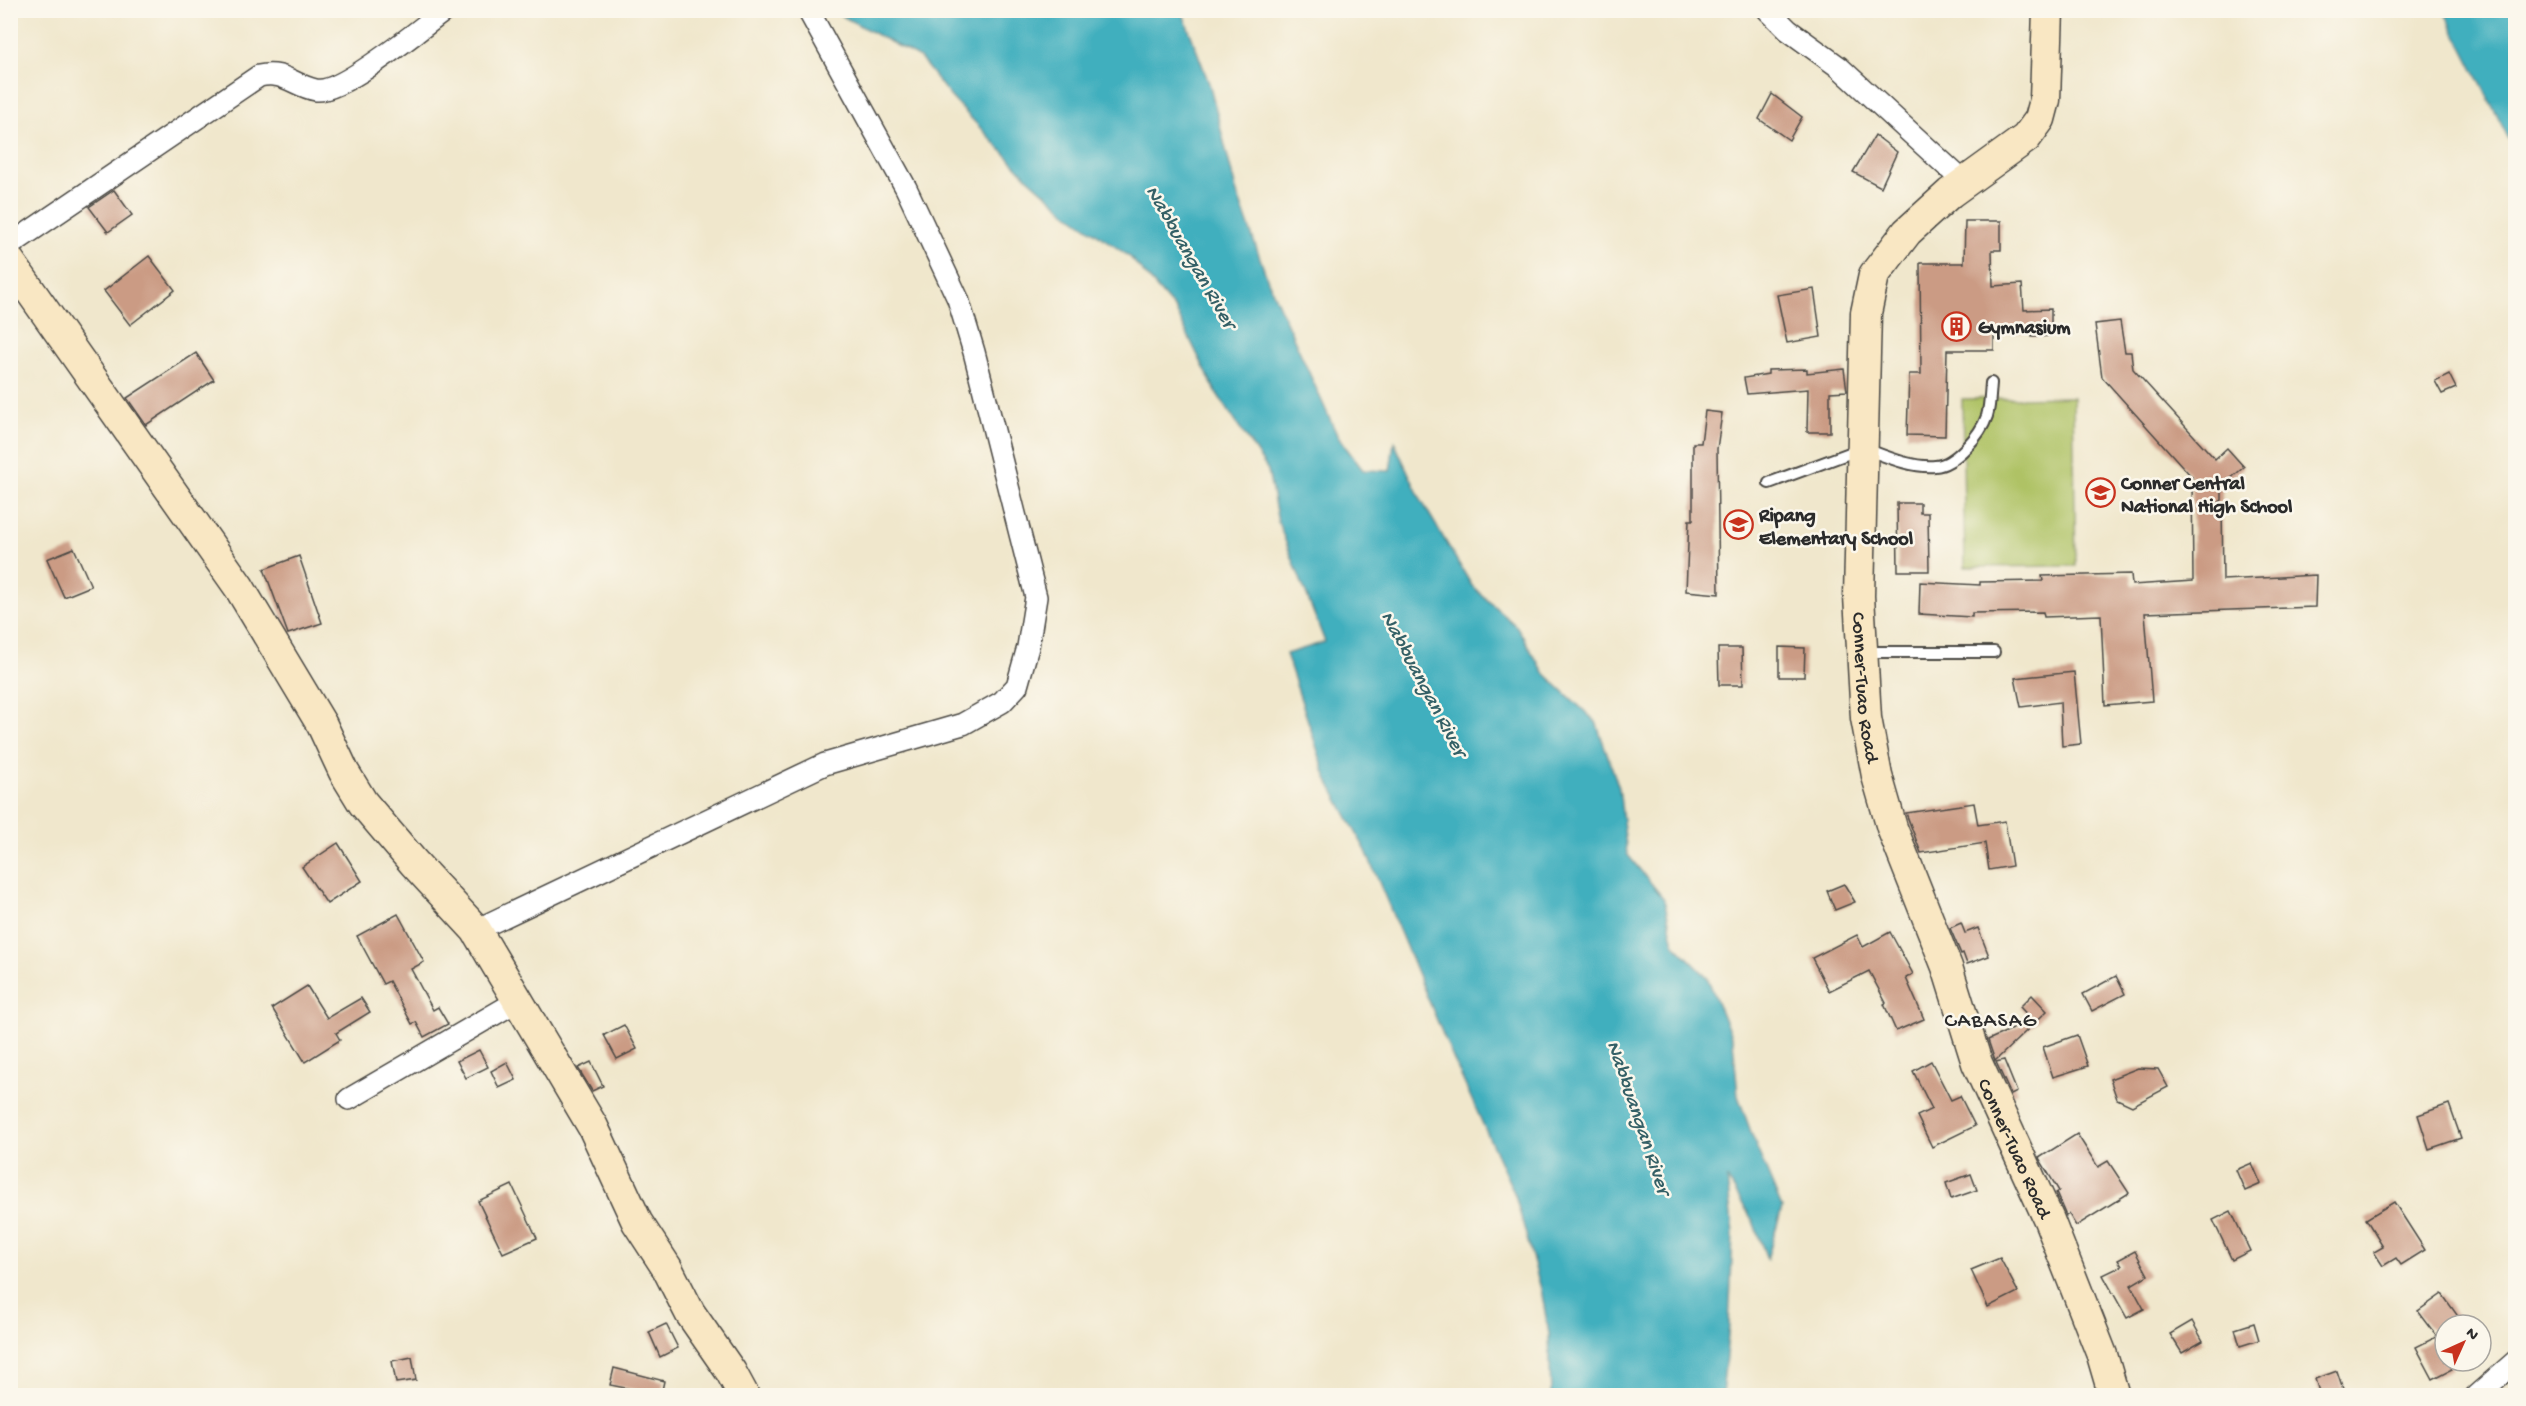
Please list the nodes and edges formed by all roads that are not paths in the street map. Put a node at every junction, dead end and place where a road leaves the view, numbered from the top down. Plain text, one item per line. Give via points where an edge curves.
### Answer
1 (445, 10) edge
2 (808, 10) edge
3 (1768, 10) edge
4 (2048, 10) edge
5 (1965, 183) junction
6 (10, 245) edge
7 (10, 262) edge
8 (1991, 383) dead end
9 (1863, 448) junction
10 (1769, 483) dead end
11 (1864, 652) junction
12 (1994, 652) dead end
13 (477, 930) junction
14 (519, 999) junction
15 (349, 1099) dead end
16 (2516, 1360) edge
17 (744, 1395) edge
18 (2114, 1395) edge
19 (2476, 1395) edge

1 - 6 street via 362,71 336,85 316,90 278,74 259,76
2 - 13 street via 906,188 965,320 1035,597 1017,686 1002,702 963,724 825,764
3 - 5 street via 1788,30 1839,67
4 - 5 main road, Conner-Tuao Road via 2045,100 2040,119 2026,138
5 - 9 main road, Conner-Tuao Road via 1907,232 1874,275 1866,313
7 - 13 main road via 239,587 322,725 363,803
8 - 9 lane via 1986,417 1960,455 1948,463 1935,466 1900,461
9 - 10 lane
9 - 11 main road, Conner-Tuao Road via 1859,596
11 - 12 lane
11 - 18 main road, Conner-Tuao Road via 1866,718 1892,828 1947,967 1977,1063 2049,1220 2102,1354
13 - 14 main road
14 - 15 street
14 - 17 main road via 593,1127 637,1222
16 - 19 street

